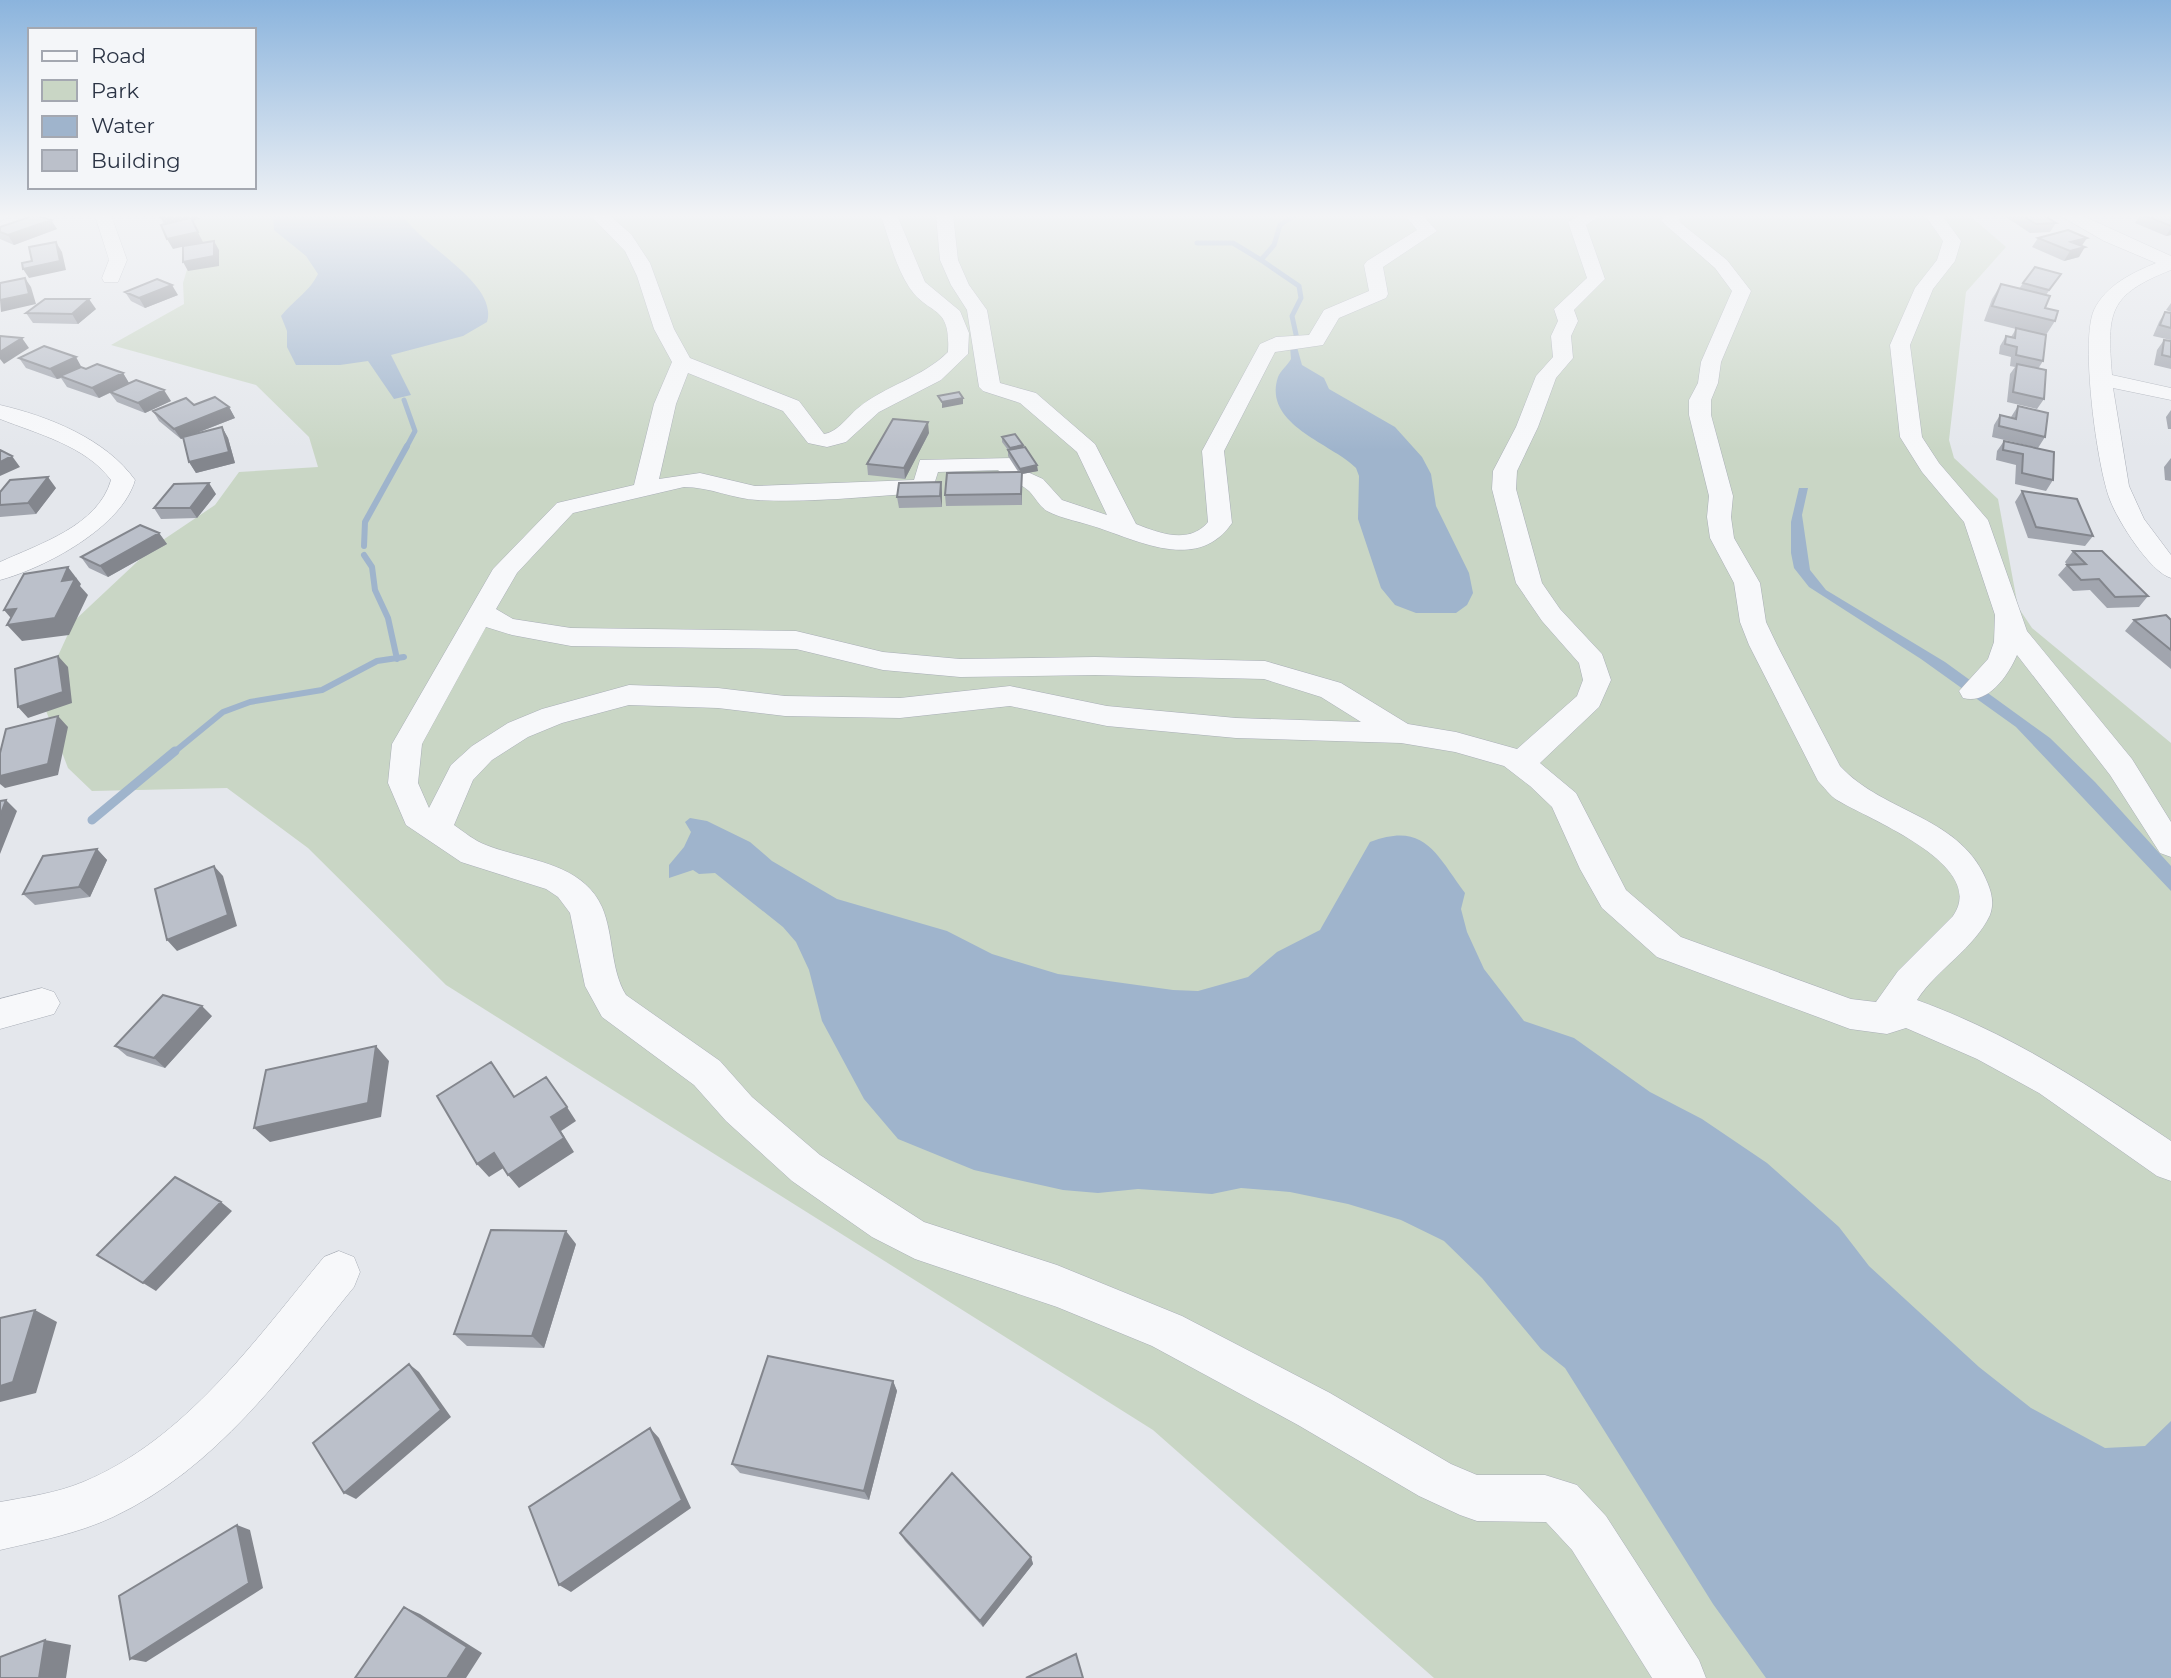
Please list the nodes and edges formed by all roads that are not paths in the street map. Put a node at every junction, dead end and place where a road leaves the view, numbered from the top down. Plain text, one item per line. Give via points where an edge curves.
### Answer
1 (652, 293) edge
2 (928, 293) edge
3 (966, 293) edge
4 (1379, 293) edge
5 (1581, 293) edge
6 (1741, 293) edge
7 (1922, 293) edge
8 (2120, 293) edge
9 (682, 362) junction
10 (2104, 380) junction
11 (2171, 394) edge
12 (0, 411) edge
13 (645, 489) junction
14 (1126, 529) junction
15 (2171, 570) edge
16 (0, 572) edge
17 (482, 612) junction
18 (2007, 617) junction
19 (1980, 685) dead end
20 (1401, 733) junction
21 (1519, 764) junction
22 (437, 828) junction
23 (2171, 845) edge
24 (42, 1003) dead end
25 (0, 1014) edge
26 (1884, 1019) junction
27 (2171, 1163) edge
28 (339, 1272) dead end
29 (0, 1527) edge
30 (1681, 1678) edge

1 - 9 street via 662,325
2 - 9 street via 950,311 959,332 958,354 930,380 867,410 832,440 810,435 803,414 779,399
3 - 14 street via 977,310 990,387 1028,398 1087,449
4 - 14 street via 1331,314 1316,341 1276,343 1267,348 1213,451 1220,523 1216,531 1200,540 1177,543
5 - 21 street via 1564,309 1568,321 1561,336 1563,358 1546,376 1505,471 1504,489 1529,583 1592,660 1597,680 1589,700
6 - 26 street via 1711,362 1700,415 1721,496 1722,538 1747,583 1753,622 1829,773 1845,791 1923,830 1950,852 1976,896 1975,911 1965,926 1910,981
7 - 18 street via 1900,345 1910,437 1976,520
8 - 10 street via 2108,303 2098,327
9 - 13 street via 665,404
10 - 11 street
10 - 15 street via 2115,482 2132,519
12 - 16 street via 101,456 123,480 119,498 99,518
13 - 14 street via 684,480 755,493 924,486 928,465 1004,463 1015,475 1035,484 1054,505
13 - 17 street via 565,508 506,569
17 - 20 street via 512,627 571,636 796,640 859,656 923,665 1265,670 1331,690
17 - 22 street via 407,744 403,783 417,817
18 - 19 street via 2009,636 2000,663
18 - 23 street via 2014,633 2122,767
20 - 21 street via 1457,742
20 - 22 street via 1210,726 1107,716 1010,696 900,708 785,706 629,695 552,716 518,730 482,753 462,773
21 - 26 street via 1565,801 1614,899 1669,947 1850,1014
22 - 30 street via 472,853 570,888 586,909 602,986 614,1006 707,1073 739,1109 806,1168 886,1223 915,1239 1057,1286 1156,1326 1477,1499 1560,1502 1588,1533
24 - 25 street
26 - 27 street via 1908,1012 1990,1048 2052,1081
28 - 29 street via 237,1393 176,1451 97,1500

